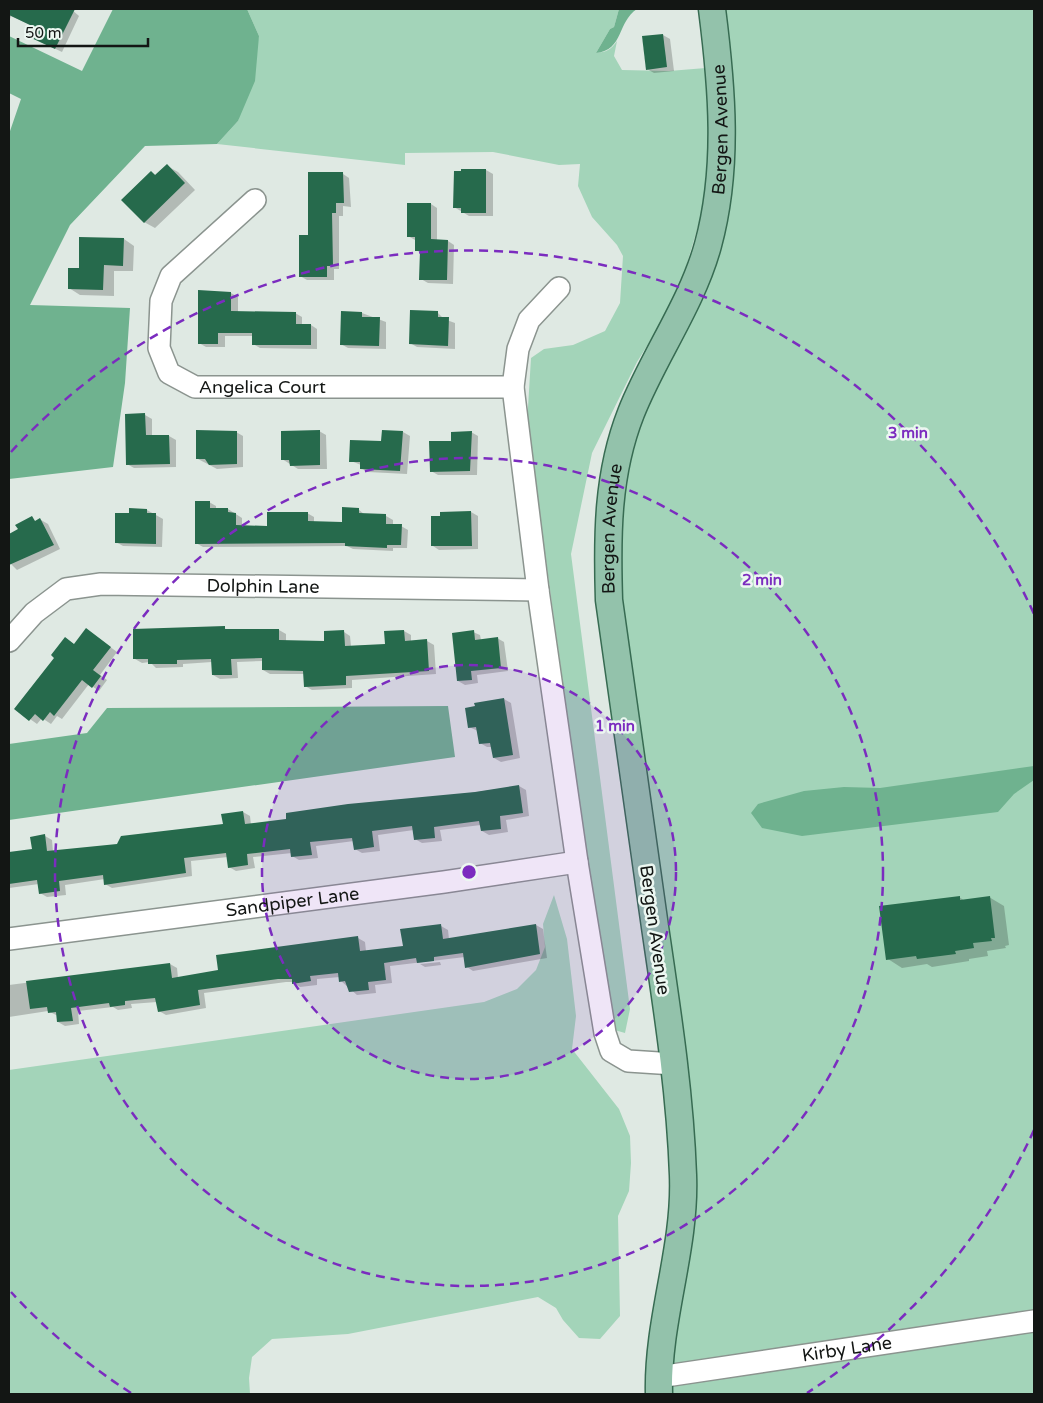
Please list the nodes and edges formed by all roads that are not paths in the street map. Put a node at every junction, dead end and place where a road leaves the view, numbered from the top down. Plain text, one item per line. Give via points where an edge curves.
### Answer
1 (712, 9) edge
2 (255, 200) dead end
3 (559, 288) dead end
4 (513, 387) junction
5 (538, 590) junction
6 (9, 641) edge
7 (577, 862) junction
8 (9, 939) edge
9 (674, 1064) junction
10 (1034, 1321) edge
11 (659, 1386) edge

1 - 9 main road, Bergen Avenue via 722,118 719,195 708,246 630,414 611,484 608,557 609,600
2 - 4 street, Angelica Court via 171,276 161,302 159,348 169,373 196,387
3 - 4 street via 530,320 518,348
4 - 5 street
5 - 6 street, Dolphin Lane via 102,584 66,589 34,613
5 - 7 street
7 - 8 street, Sandpiper Lane via 434,884
7 - 9 street via 605,1034 611,1050 628,1061
9 - 11 main road, Bergen Avenue via 683,1176 680,1240 666,1311
10 - 11 street, Kirby Lane

